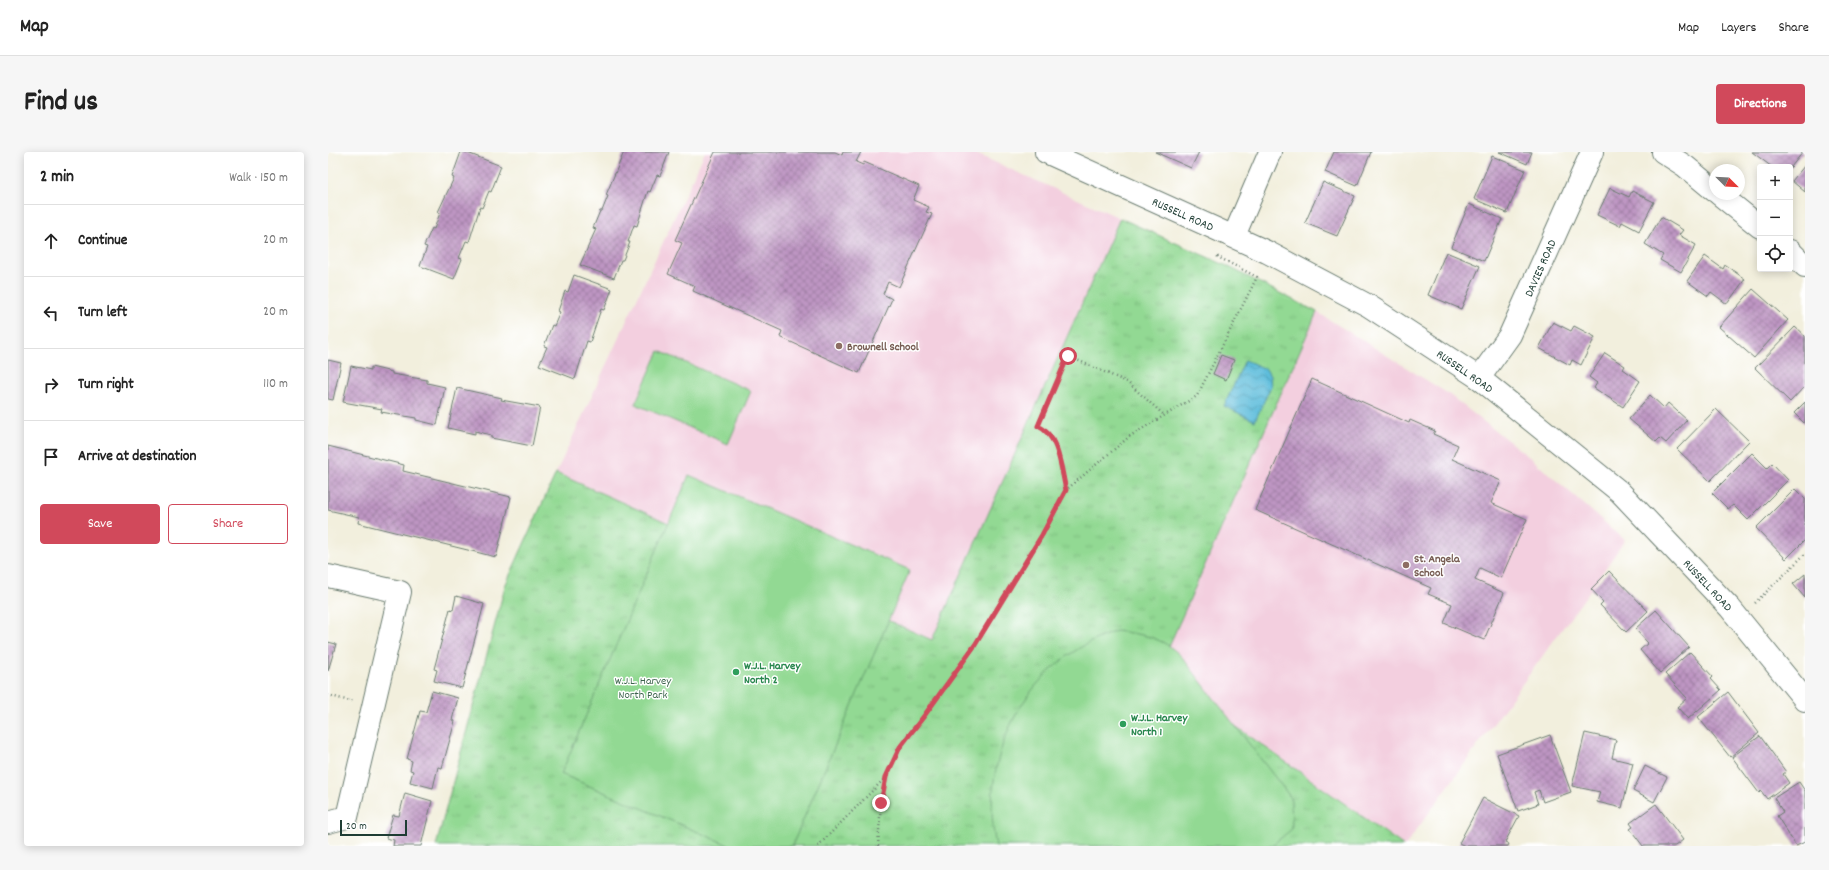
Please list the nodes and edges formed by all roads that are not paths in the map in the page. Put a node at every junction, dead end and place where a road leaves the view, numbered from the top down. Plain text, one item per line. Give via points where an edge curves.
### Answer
1 (1046, 152) edge
2 (1270, 152) edge
3 (1592, 152) edge
4 (1663, 152) edge
5 (1709, 186) edge
6 (1726, 200) edge
7 (1757, 225) edge
8 (1234, 236) junction
9 (1793, 255) edge
10 (1805, 266) edge
11 (1479, 378) junction
12 (328, 576) edge
13 (1805, 700) edge
14 (328, 822) edge

1 - 8 street, RUSSELL ROAD
2 - 8 street
3 - 11 street, DAVIES ROAD via 1510,335
4 - 5 street
6 - 7 street
8 - 11 street, RUSSELL ROAD via 1368,306
9 - 10 street
11 - 13 street, RUSSELL ROAD via 1620,492 1730,608
12 - 14 street via 400,592 347,817

